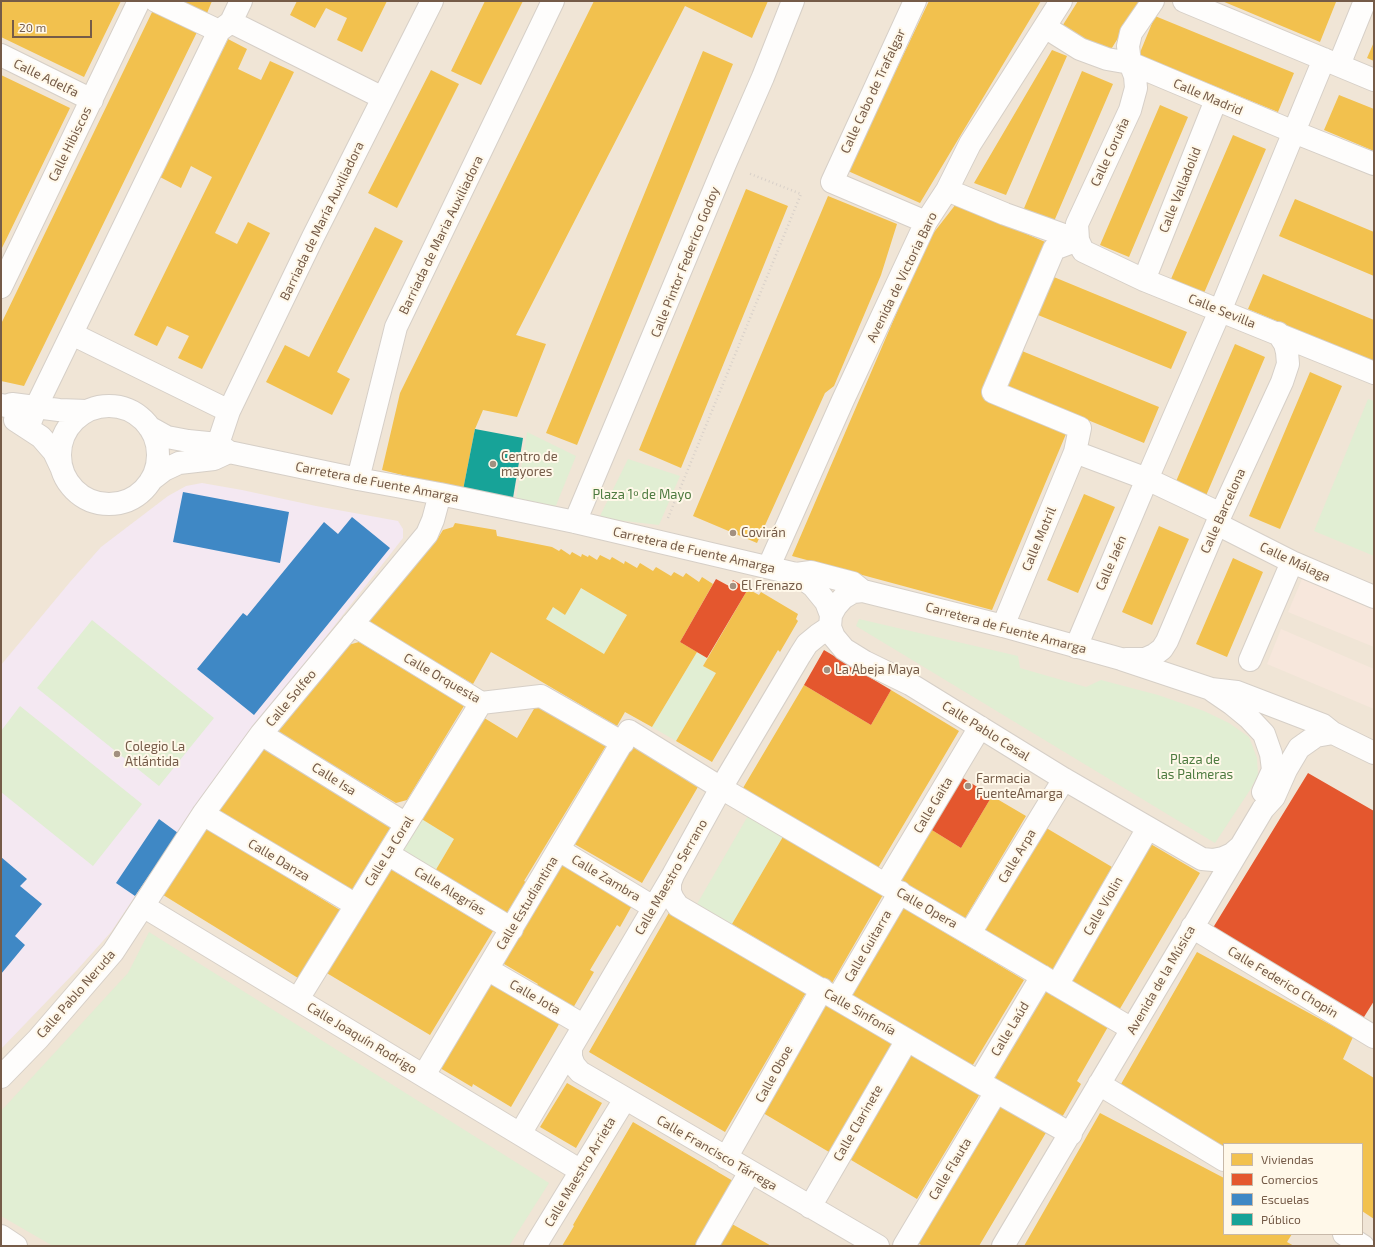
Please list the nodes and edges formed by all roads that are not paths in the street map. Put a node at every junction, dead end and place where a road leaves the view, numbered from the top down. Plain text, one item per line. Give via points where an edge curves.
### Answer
1 (139, 1) edge
2 (156, 1) edge
3 (241, 1) edge
4 (432, 1) edge
5 (553, 1) edge
6 (793, 1) edge
7 (915, 1) edge
8 (1061, 1) edge
9 (1153, 1) edge
10 (1184, 1) edge
11 (1365, 1) edge
12 (225, 26) junction
13 (1045, 28) junction
14 (1, 55) edge
15 (1331, 62) junction
16 (1130, 63) junction
17 (1374, 80) edge
18 (382, 98) junction
19 (92, 100) junction
20 (1216, 100) junction
21 (1294, 132) junction
22 (1374, 164) edge
23 (947, 190) junction
24 (926, 222) junction
25 (1078, 240) junction
26 (1144, 280) junction
27 (1, 287) edge
28 (1220, 311) junction
29 (1278, 333) junction
30 (72, 334) junction
31 (1374, 372) edge
32 (4, 406) edge
33 (36, 407) junction
34 (87, 411) junction
35 (229, 411) junction
36 (149, 427) junction
37 (28, 428) junction
38 (224, 448) junction
39 (1075, 452) junction
40 (62, 470) junction
41 (358, 479) junction
42 (1147, 479) junction
43 (151, 480) junction
44 (440, 494) junction
45 (1219, 519) junction
46 (575, 522) junction
47 (1292, 562) junction
48 (769, 566) junction
49 (796, 574) junction
50 (863, 591) junction
51 (1374, 597) edge
52 (831, 621) junction
53 (352, 624) junction
54 (1003, 626) junction
55 (1076, 647) junction
56 (1121, 659) junction
57 (1250, 660) dead end
58 (1210, 689) junction
59 (481, 703) junction
60 (980, 727) junction
61 (1333, 733) junction
62 (261, 734) junction
63 (626, 737) junction
64 (1374, 753) edge
65 (1064, 778) junction
66 (721, 788) junction
67 (1262, 809) junction
68 (203, 814) junction
69 (406, 824) junction
70 (1148, 828) junction
71 (1240, 847) junction
72 (559, 850) junction
73 (388, 854) junction
74 (673, 875) junction
75 (893, 888) junction
76 (356, 905) junction
77 (143, 906) junction
78 (654, 907) junction
79 (1192, 927) junction
80 (512, 929) junction
81 (970, 933) junction
82 (487, 969) junction
83 (1050, 980) junction
84 (829, 994) junction
85 (298, 999) junction
86 (583, 1025) junction
87 (1132, 1029) junction
88 (1374, 1037) edge
89 (907, 1040) junction
90 (571, 1048) junction
91 (424, 1075) junction
92 (1, 1077) edge
93 (1099, 1084) junction
94 (987, 1087) junction
95 (625, 1099) junction
96 (520, 1134) junction
97 (1071, 1134) junction
98 (726, 1158) junction
99 (1223, 1159) edge
100 (581, 1171) junction
101 (750, 1172) junction
102 (810, 1207) junction
103 (1346, 1235) edge
104 (1, 1236) edge
105 (16, 1246) edge
106 (535, 1246) edge
107 (707, 1246) edge
108 (876, 1246) edge
109 (904, 1246) edge
110 (1004, 1246) edge
111 (1363, 1246) edge

1 - 19 street, Calle Hibiscos
2 - 12 street
3 - 12 street
4 - 18 street, Barriada de María Auxiliadora
5 - 41 street, Barriada de Maria Auxiliadora via 396,327
6 - 46 street, Calle Pintor Federico Godoy
7 - 24 street, Calle Cabo de Trafalgar via 832,182
8 - 13 street, Avenida de Victoria Baro
9 - 16 street, Calle Coruña via 1131,33 1128,46
10 - 15 street
11 - 15 street, Calle Jaén
12 - 18 street
12 - 30 street
13 - 16 street, Calle Madrid via 1080,49 1107,59
13 - 23 street, Avenida de Victoria Baro via 970,144
14 - 19 street, Calle Adelfa
15 - 17 street
15 - 21 street, Calle Jaén
16 - 20 street, Calle Madrid
16 - 25 street, Calle Coruña via 1136,88 1130,110 1077,224
18 - 35 street, Barriada de María Auxiliadora
19 - 27 street, Calle Hibiscos
20 - 21 street, Calle Madrid
20 - 26 street, Calle Valladolid
21 - 22 street, Calle Madrid
21 - 28 street, Calle Jaén
23 - 24 street, Avenida de Victoria Baro
23 - 25 street
24 - 48 street, Avenida de Victoria Baro
25 - 26 street, Calle Sevilla via 1083,252
25 - 39 street, Calle Motril via 1054,249 993,392 1080,428
26 - 28 street, Calle Sevilla
28 - 29 street, Calle Sevilla
28 - 42 street, Calle Jaén
29 - 31 street, Calle Sevilla
29 - 45 street, Calle Barcelona via 1285,344 1288,364
30 - 33 street
30 - 35 street
32 - 33 street via 12,404
32 - 37 street via 12,418
33 - 34 street
33 - 37 street
34 - 36 street via 100,406 115,406 140,417
34 - 40 street via 67,430 60,456
35 - 38 street, Barriada de María Auxiliadora
36 - 38 street, Carretera de Fuente Amarga via 167,437
36 - 43 street via 158,453
37 - 40 street via 41,437 54,452
38 - 41 street, Carretera de Fuente Amarga
38 - 43 street via 214,459 179,463
39 - 42 street, Calle Málaga
39 - 54 street, Calle Motril
40 - 43 street via 78,493 90,500 103,503 117,503 130,499 142,491
41 - 44 street, Carretera de Fuente Amarga
42 - 45 street, Calle Málaga
42 - 55 street, Calle Jaén
44 - 46 street, Carretera de Fuente Amarga
44 - 53 street, Calle Solfeo via 427,534
45 - 47 street, Calle Málaga
45 - 56 street, Calle Barcelona via 1162,649 1145,659
46 - 48 street, Carretera de Fuente Amarga
47 - 51 street, Calle Málaga
47 - 57 street
48 - 49 street, Carretera de Fuente Amarga
49 - 50 street, Carretera de Fuente Amarga via 811,572 853,583
49 - 52 street, Calle Pablo Casal via 813,586 826,602
50 - 52 street via 853,592 843,598 836,606
50 - 54 street, Carretera de Fuente Amarga
52 - 60 street, Calle Pablo Casal via 834,637 844,649 910,684
52 - 66 street, Calle Maestro Serrano via 803,650
53 - 59 street, Calle Orquesta
53 - 62 street, Calle Solfeo
54 - 55 street, Carretera de Fuente Amarga
55 - 56 street, Carretera de Fuente Amarga
56 - 58 street, Carretera de Fuente Amarga
58 - 61 street, Carretera de Fuente Amarga via 1237,692 1323,725
58 - 67 street via 1249,718 1264,734 1273,770 1263,792
59 - 63 street, Calle Orquesta via 541,696
59 - 69 street, Calle La Coral
60 - 65 street, Calle Pablo Casal
60 - 75 street, Calle Gaita
61 - 64 street, Carretera de Fuente Amarga
61 - 67 street, Avenida de la Música via 1316,736 1299,748 1274,797
62 - 68 street, Calle Solfeo
62 - 69 street, Calle Isa
63 - 66 street, Calle Orquesta
63 - 72 street, Calle Estudiantina
65 - 70 street, Calle Pablo Casal
65 - 81 street, Calle Arpa
66 - 74 street, Calle Maestro Serrano
66 - 75 street, Calle Opera
67 - 71 street, Avenida de la Música
68 - 76 street, Calle Danza
68 - 77 street, Calle Solfeo
69 - 73 street, Calle La Coral
70 - 71 street, Calle Pablo Casal via 1202,859 1223,858
70 - 83 street, Calle Violin
71 - 79 street, Avenida de la Música
72 - 78 street, Calle Zambra
72 - 80 street, Calle Estudiantina
73 - 76 street, Calle La Coral
73 - 80 street, Calle Alegrías
74 - 78 street, Calle Maestro Serrano
74 - 84 street, Calle Sinfonía via 670,892 678,906
75 - 81 street, Calle Opera
75 - 84 street, Calle Guitarra
76 - 85 street, Calle La Coral
77 - 85 street, Calle Joaquín Rodrigo
77 - 92 street, Calle Pablo Neruda via 113,952 38,1039
78 - 86 street, Calle Maestro Serrano
79 - 87 street, Avenida de la Música
79 - 88 street, Calle Federico Chopin
80 - 82 street, Calle Estudiantina
81 - 83 street, Calle Opera
82 - 86 street, Calle Jota
82 - 91 street, Calle Estudiantina
83 - 87 street, Calle Opera
83 - 94 street, Calle Laúd
84 - 89 street, Calle Sinfonía
84 - 98 street, Calle Oboe
85 - 91 street, Calle Joaquín Rodrigo
86 - 90 street, Calle Maestro Serrano
87 - 93 street, Avenida de la Música
89 - 94 street, Calle Sinfonía
89 - 102 street, Calle Clarinete
90 - 95 street, Calle Francisco Tárrega via 574,1066 580,1072
90 - 96 street, Calle Maestro Serrano
91 - 96 street, Calle Joaquín Rodrigo
93 - 97 street, Avenida de la Música
93 - 99 street
94 - 97 street, Calle Sinfonía
94 - 109 street, Calle Flauta
95 - 98 street, Calle Francisco Tárrega
95 - 100 street, Calle Maestro Arrieta
96 - 100 street, Calle Joaquín Rodrigo
97 - 110 street, Avenida de la Música
98 - 101 street, Calle Francisco Tárrega
100 - 106 street, Calle Maestro Arrieta
101 - 102 street, Calle Francisco Tárrega
101 - 107 street
102 - 108 street, Calle Francisco Tárrega
103 - 111 street
104 - 105 street

